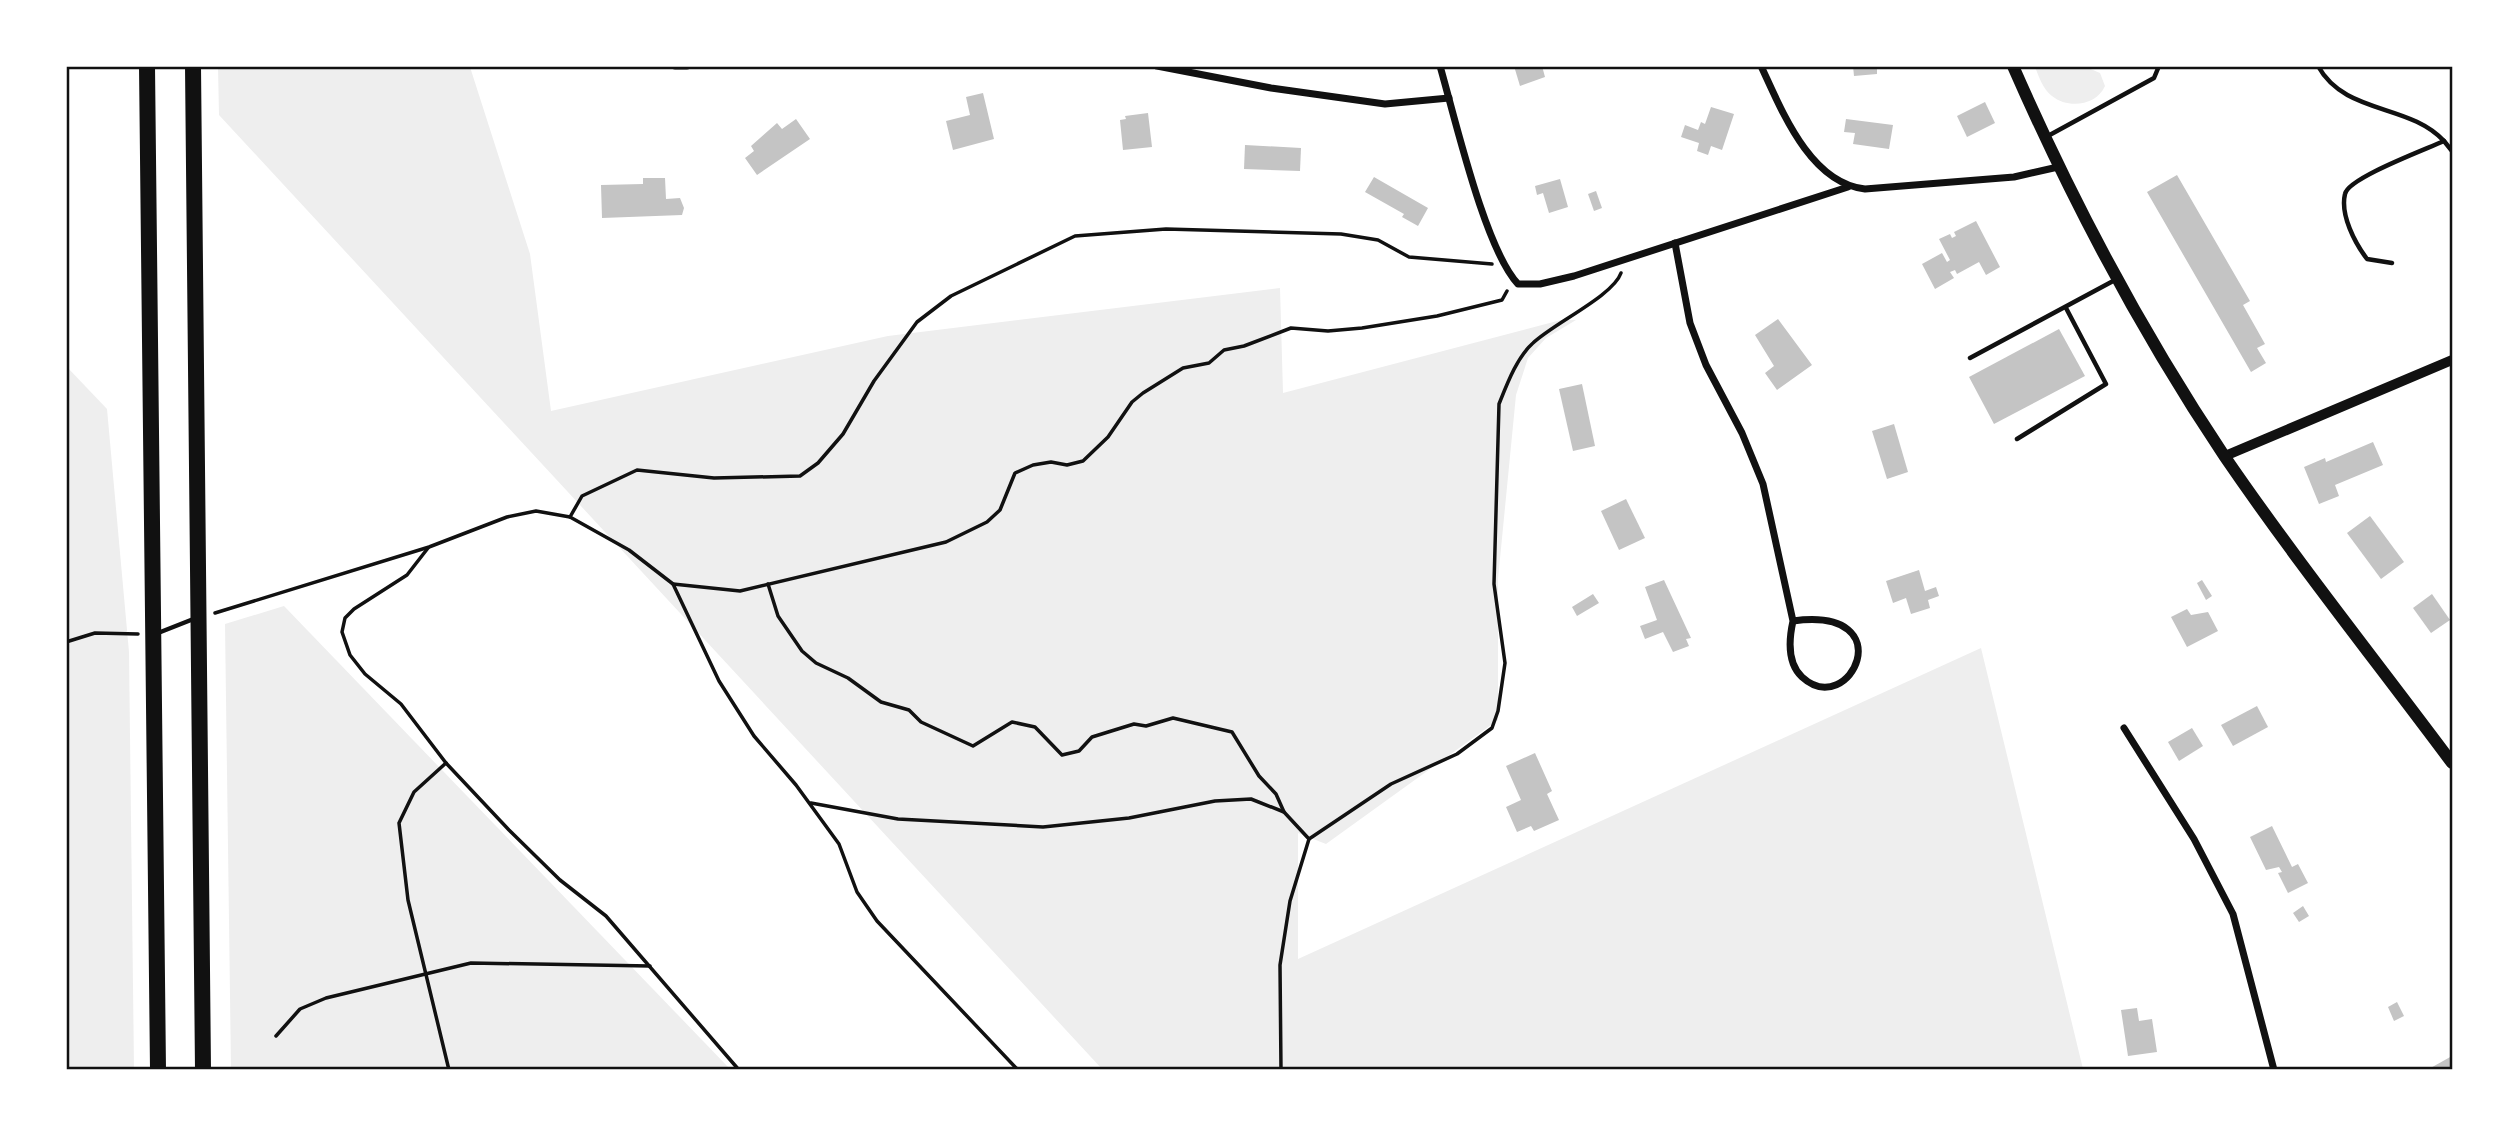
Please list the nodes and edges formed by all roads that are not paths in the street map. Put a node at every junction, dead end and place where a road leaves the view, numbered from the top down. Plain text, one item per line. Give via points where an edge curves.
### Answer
1 (147, 66) edge
2 (193, 66) edge
3 (675, 66) edge
4 (687, 66) edge
5 (1157, 66) edge
6 (1440, 66) edge
7 (1761, 66) edge
8 (2013, 66) edge
9 (2160, 66) edge
10 (2318, 66) edge
11 (1449, 98) junction
12 (2044, 138) junction
13 (2444, 141) junction
14 (2452, 151) edge
15 (2057, 167) junction
16 (1848, 187) junction
17 (1675, 243) junction
18 (2392, 263) dead end
19 (2116, 279) junction
20 (2066, 308) junction
21 (1970, 358) dead end
22 (2452, 360) edge
23 (2017, 439) dead end
24 (2225, 456) junction
25 (200, 617) junction
26 (1793, 621) junction
27 (154, 634) junction
28 (2124, 728) dead end
29 (2452, 763) edge
30 (158, 1069) edge
31 (203, 1069) edge
32 (2274, 1069) edge

1 - 27 highway
2 - 25 highway
3 - 4 street
5 - 11 street via 1385,104
6 - 11 street
7 - 16 street via 1805,146
8 - 12 main road
9 - 12 lane via 2154,78
10 - 13 lane via 2339,93 2430,126
11 - 17 street via 1485,219 1518,284 1540,284
12 - 15 main road
13 - 14 lane
13 - 18 lane via 2368,175 2344,194 2350,232 2361,251 2367,259
15 - 16 street via 2014,177
15 - 19 main road
16 - 17 street
17 - 26 street via 1690,323 1763,484
19 - 20 lane
19 - 24 main road
20 - 21 lane
20 - 23 lane via 2106,384
22 - 24 street
24 - 29 main road
25 - 27 lane
25 - 31 highway
26 - 26 street via 1819,617 1840,623 1852,633 1860,654 1855,671 1824,688 1807,681 1791,656 1788,640
27 - 30 highway
28 - 32 street via 2194,839 2233,914

